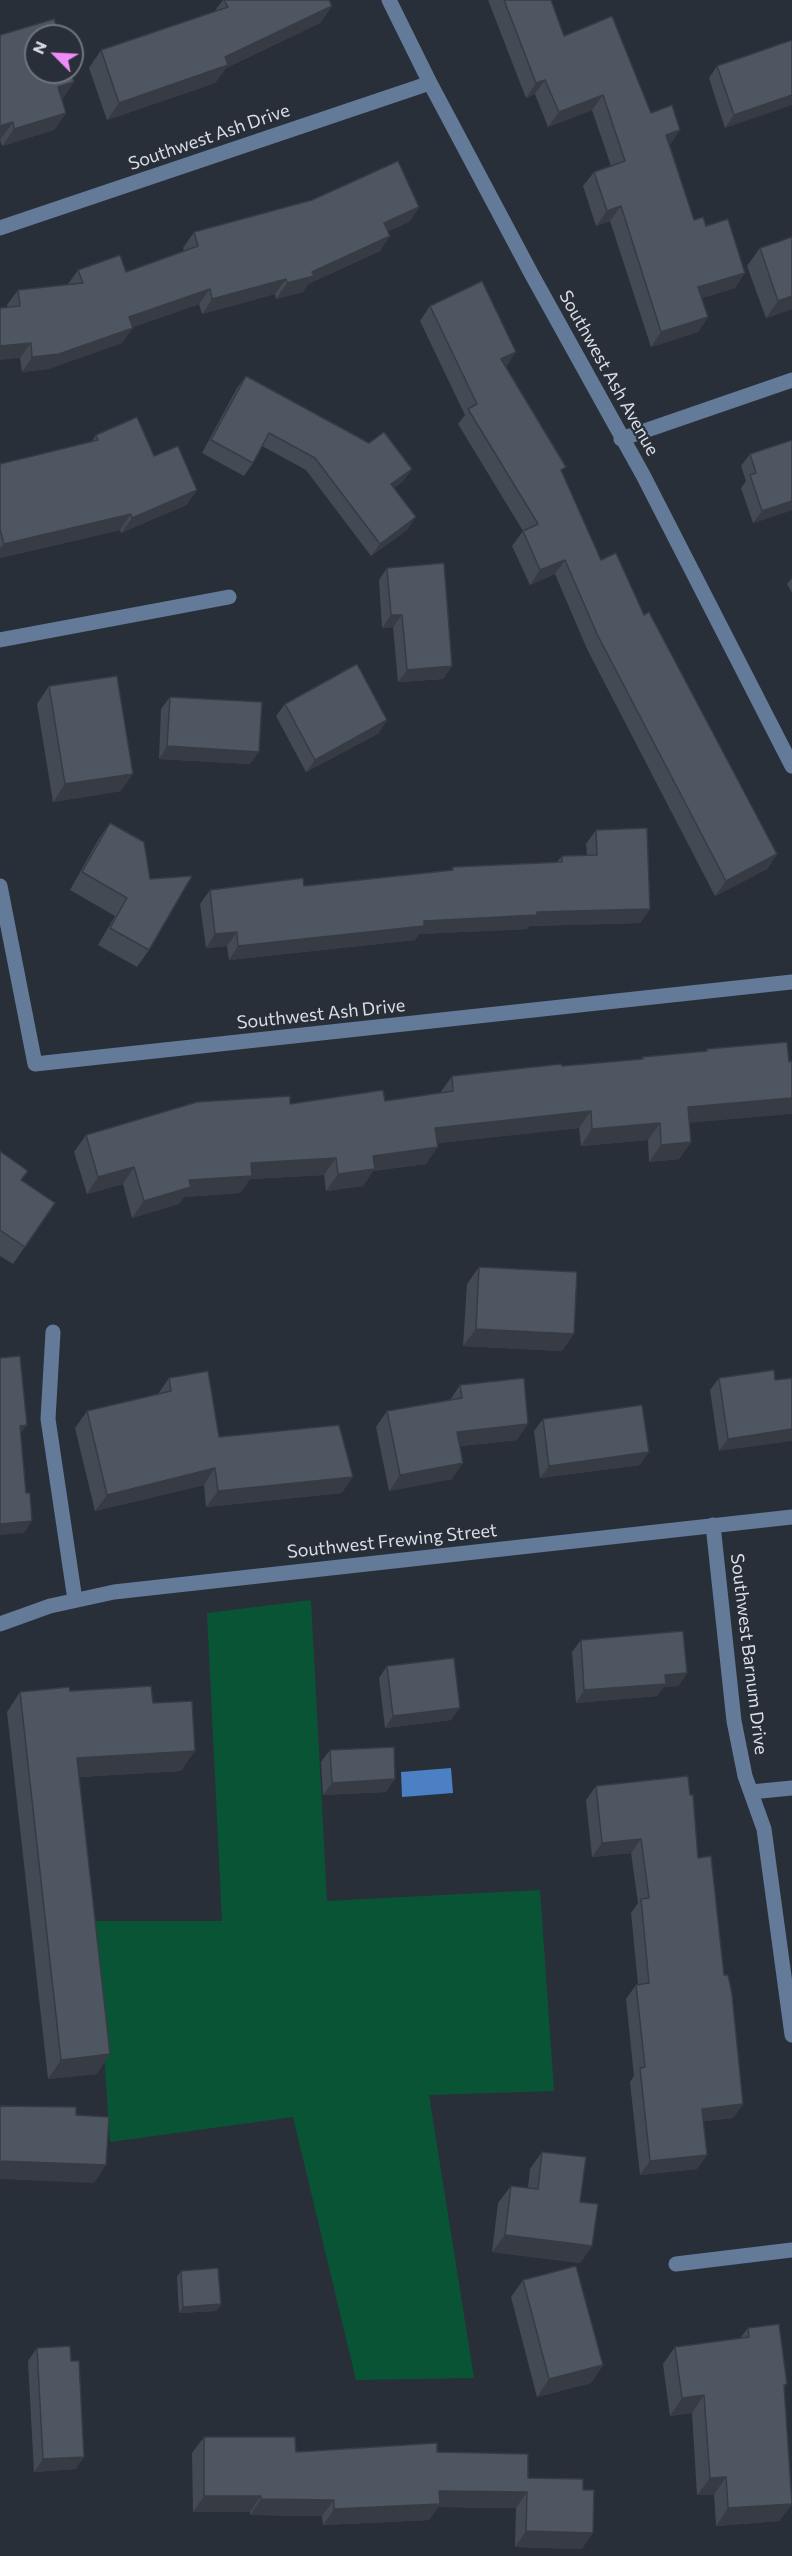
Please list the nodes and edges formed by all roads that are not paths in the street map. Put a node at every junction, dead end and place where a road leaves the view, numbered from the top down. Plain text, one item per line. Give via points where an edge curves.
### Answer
1 (389, 0) edge
2 (430, 83) junction
3 (0, 228) edge
4 (792, 380) edge
5 (621, 439) junction
6 (229, 597) dead end
7 (0, 640) edge
8 (792, 766) edge
9 (0, 886) edge
10 (792, 982) edge
11 (53, 1332) dead end
12 (792, 1517) edge
13 (713, 1525) junction
14 (75, 1600) junction
15 (0, 1624) edge
16 (792, 1788) edge
17 (751, 1792) junction
18 (792, 2035) edge
19 (792, 2250) edge
20 (676, 2264) dead end

1 - 2 street, Southwest Ash Avenue
2 - 3 street, Southwest Ash Drive
2 - 5 street, Southwest Ash Avenue
4 - 5 street
5 - 8 street, Southwest Ash Avenue
6 - 7 street
9 - 10 street, Southwest Ash Drive via 35,1064
11 - 14 street via 48,1419
12 - 13 street, Southwest Frewing Street
13 - 14 street, Southwest Frewing Street via 192,1582
13 - 17 street, Southwest Barnum Drive via 734,1721
14 - 15 street, Southwest Frewing Street
16 - 17 street
17 - 18 street, Southwest Barnum Drive via 764,1829 770,1864
19 - 20 street

